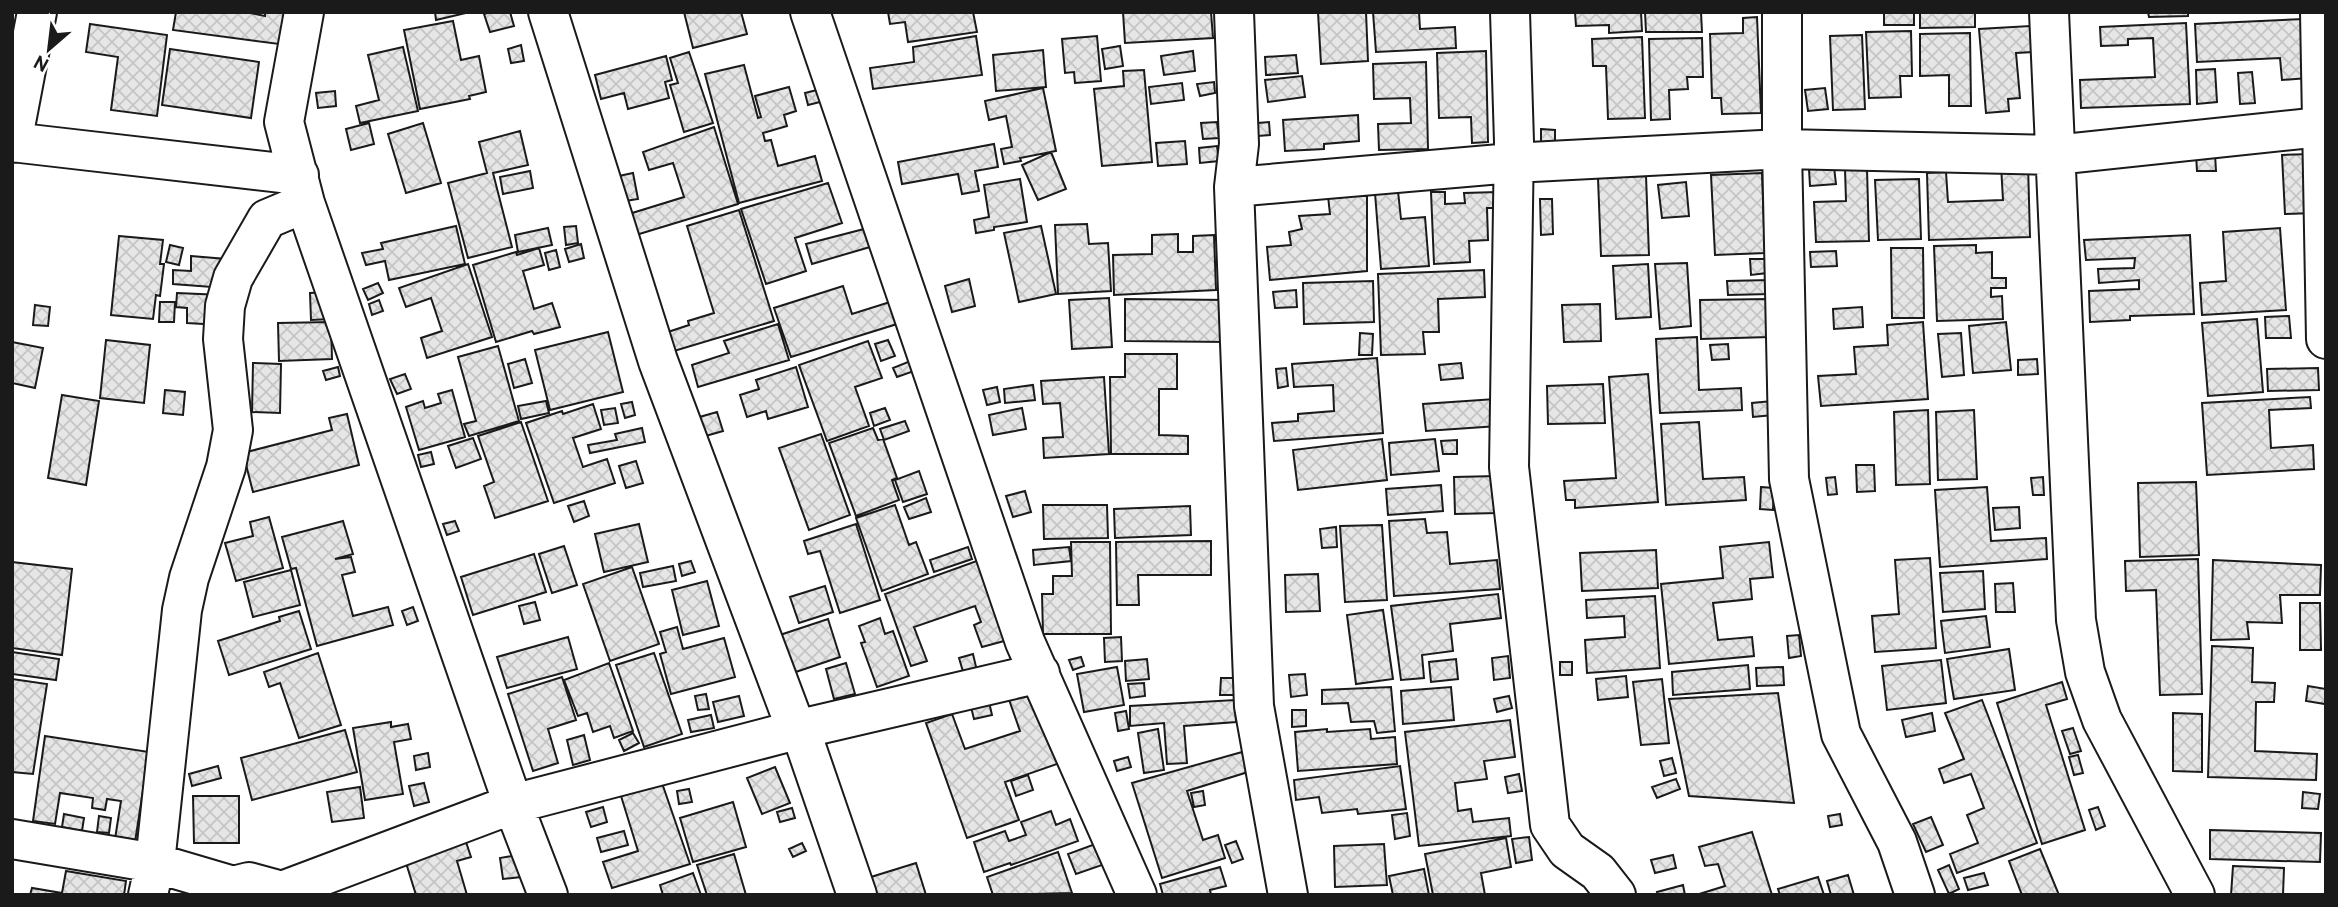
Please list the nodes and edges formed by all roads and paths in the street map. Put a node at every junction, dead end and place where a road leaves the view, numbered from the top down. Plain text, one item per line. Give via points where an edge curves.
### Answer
1 (37, 12) edge
2 (304, 12) edge
3 (548, 12) edge
4 (810, 12) edge
5 (1234, 12) edge
6 (1510, 12) edge
7 (1782, 12) edge
8 (2049, 12) edge
9 (2320, 12) edge
10 (2321, 127) junction
11 (12, 143) edge
12 (1782, 149) junction
13 (2055, 155) junction
14 (1512, 163) junction
15 (1234, 187) junction
16 (302, 189) junction
17 (2326, 339) edge
18 (1040, 673) junction
19 (800, 729) junction
20 (513, 804) junction
21 (12, 839) edge
22 (152, 879) edge
23 (283, 893) edge
24 (548, 895) edge
25 (857, 895) edge
26 (1137, 895) edge
27 (1288, 895) edge
28 (1616, 895) edge
29 (1915, 895) edge
30 (2195, 895) edge

1 - 11 street
2 - 16 street via 284,122
3 - 19 street via 658,361 794,726
4 - 18 street via 1025,642
5 - 15 street via 1239,144
6 - 14 street
7 - 12 street
8 - 13 street
9 - 10 street
10 - 13 street
10 - 17 street
11 - 16 street
12 - 13 street
12 - 14 street
12 - 29 street via 1789,479 1841,734 1897,842
13 - 30 street via 2076,620 2085,672 2102,720
14 - 15 street
14 - 28 street via 1509,467 1550,825 1567,850 1598,872
15 - 27 street via 1254,706
16 - 20 street
16 - 22 street via 267,219 233,278 225,306 223,340 233,430 182,610
18 - 19 street
18 - 26 street
19 - 20 street
19 - 25 street
20 - 23 street
20 - 24 street
21 - 22 street
22 - 23 street via 233,886 249,882

